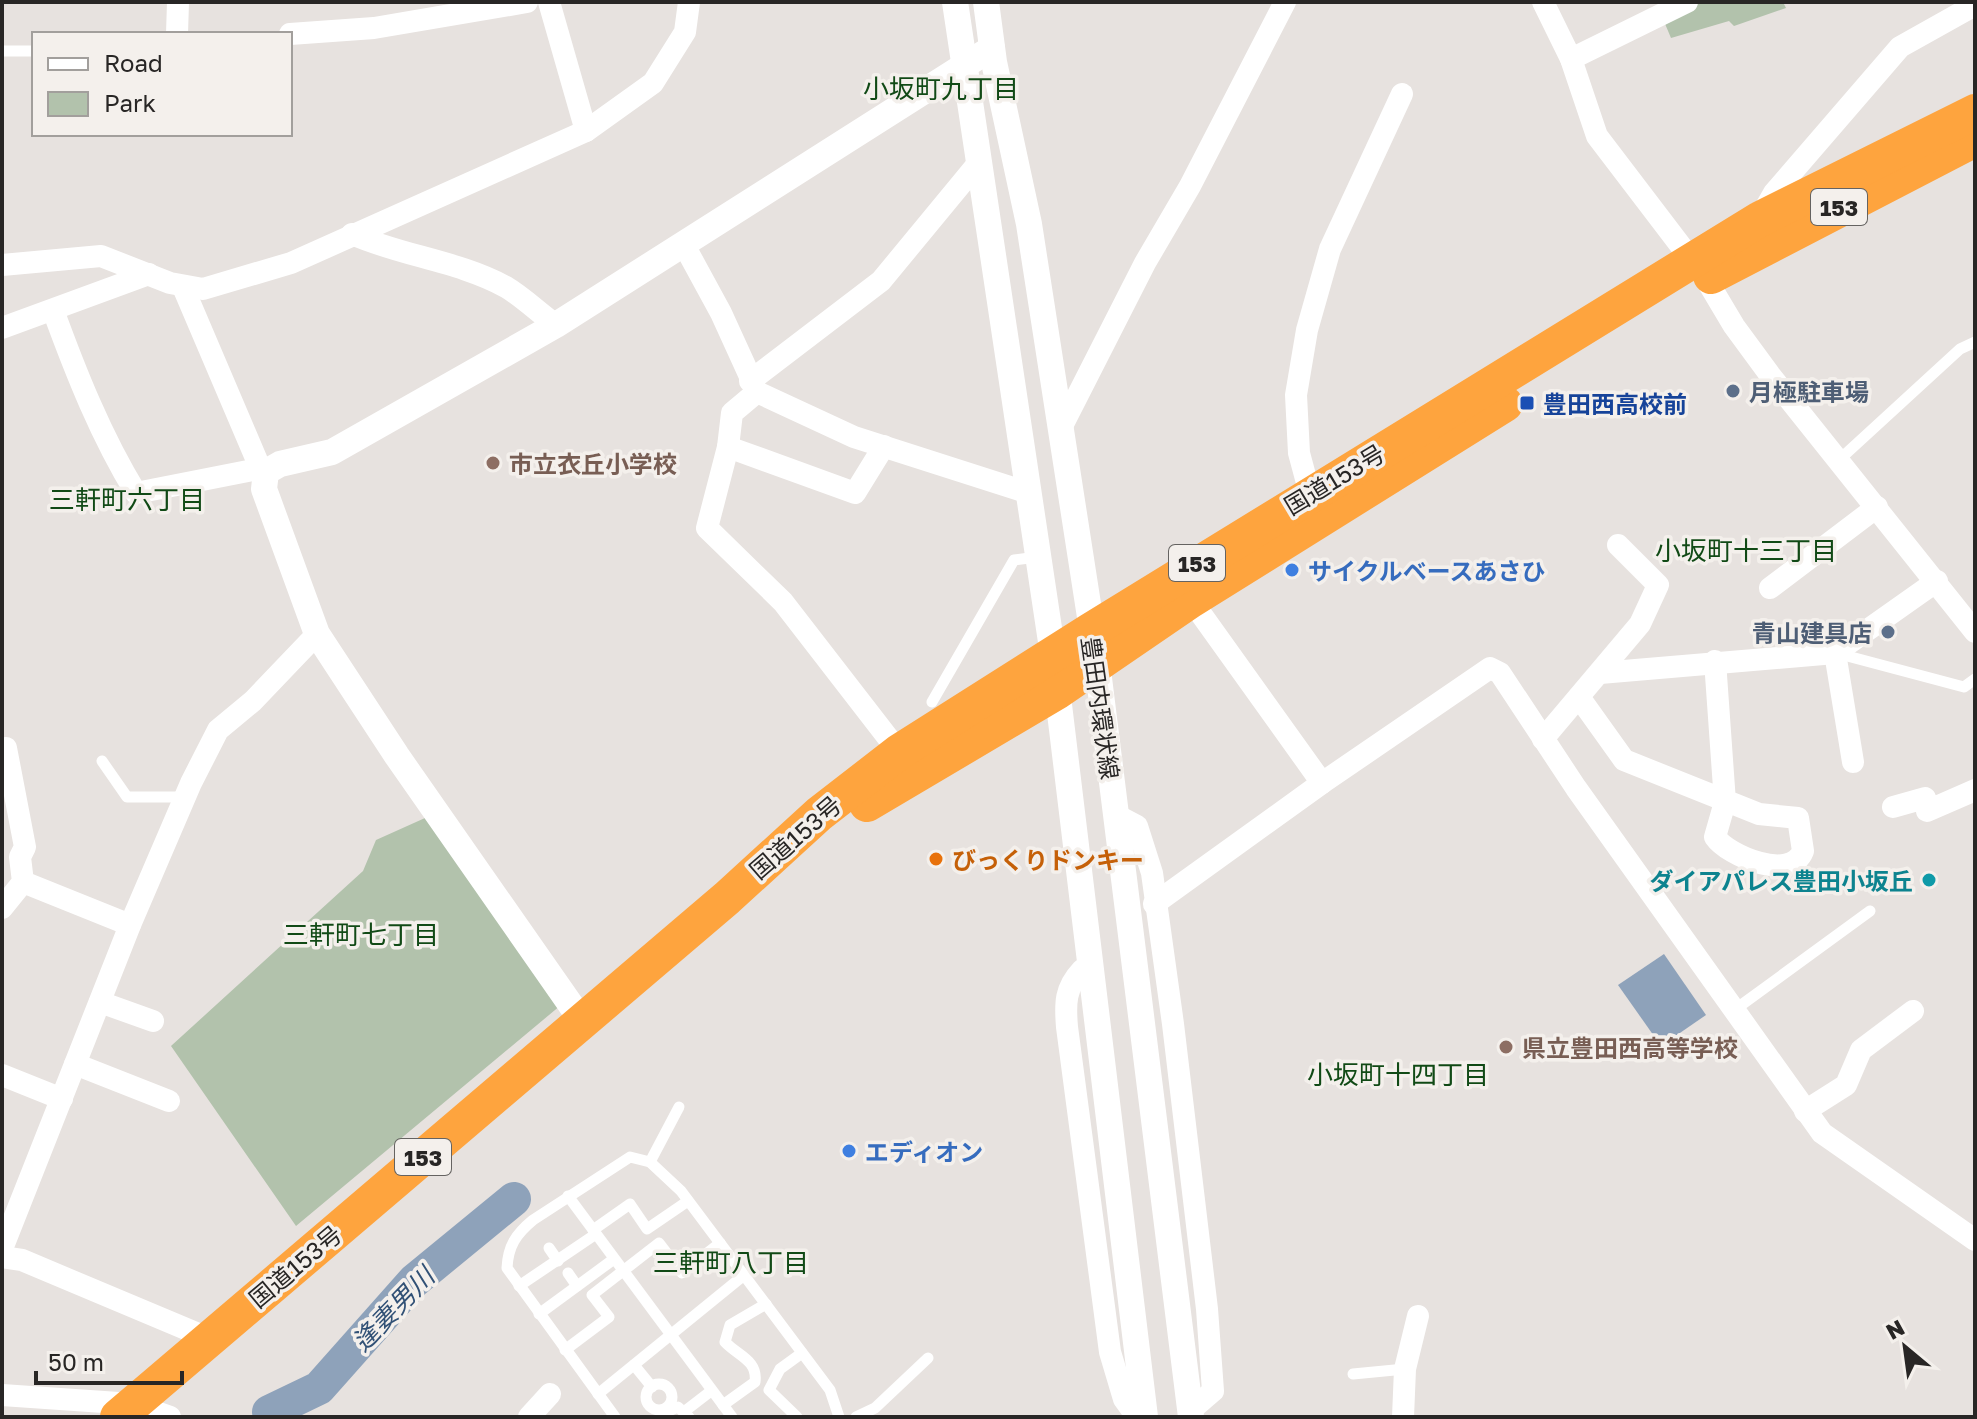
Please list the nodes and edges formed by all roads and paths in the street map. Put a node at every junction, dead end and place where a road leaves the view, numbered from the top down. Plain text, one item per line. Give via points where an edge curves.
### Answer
1 (178, 2) edge
2 (527, 2) edge
3 (549, 2) edge
4 (689, 2) edge
5 (955, 2) edge
6 (986, 2) edge
7 (1285, 2) edge
8 (1543, 2) edge
9 (1687, 2) edge
10 (1975, 5) edge
11 (177, 32) edge
12 (292, 34) edge
13 (992, 48) junction
14 (2, 51) edge
15 (32, 51) edge
16 (1571, 59) junction
17 (963, 67) junction
18 (1402, 94) dead end
19 (1975, 112) edge
20 (586, 131) junction
21 (1975, 139) edge
22 (1821, 140) junction
23 (980, 161) junction
24 (1843, 179) junction
25 (1760, 219) junction
26 (352, 234) junction
27 (684, 245) junction
28 (2, 265) edge
29 (1699, 271) junction
30 (149, 274) junction
31 (183, 287) junction
32 (53, 310) junction
33 (556, 325) junction
34 (2, 328) edge
35 (1975, 342) edge
36 (754, 386) junction
37 (1061, 428) junction
38 (884, 446) junction
39 (728, 447) junction
40 (1839, 460) junction
41 (266, 472) junction
42 (1026, 492) junction
43 (1310, 494) junction
44 (1877, 507) junction
45 (1618, 545) dead end
46 (1038, 557) junction
47 (1937, 581) junction
48 (1770, 588) dead end
49 (1191, 600) junction
50 (1975, 632) edge
51 (317, 634) junction
52 (1093, 646) junction
53 (1835, 653) junction
54 (1053, 655) junction
55 (1715, 661) junction
56 (1600, 673) junction
57 (1975, 679) edge
58 (1058, 691) junction
59 (1579, 697) junction
60 (932, 702) dead end
61 (1543, 739) junction
62 (2, 750) edge
63 (899, 752) junction
64 (102, 761) dead end
65 (1853, 762) dead end
66 (1322, 783) junction
67 (1975, 790) edge
68 (184, 797) junction
69 (1893, 807) dead end
70 (1116, 815) junction
71 (23, 882) junction
72 (727, 898) junction
73 (1154, 904) junction
74 (2, 908) edge
75 (1870, 911) dead end
76 (130, 925) junction
77 (1089, 970) junction
78 (100, 1002) junction
79 (1733, 1011) junction
80 (1913, 1011) dead end
81 (153, 1021) dead end
82 (582, 1021) junction
83 (75, 1064) junction
84 (2, 1075) edge
85 (62, 1099) junction
86 (169, 1101) dead end
87 (679, 1107) dead end
88 (1805, 1111) junction
89 (650, 1162) junction
90 (568, 1196) junction
91 (688, 1201) junction
92 (594, 1232) junction
93 (1975, 1240) edge
94 (720, 1243) junction
95 (549, 1248) dead end
96 (2, 1249) edge
97 (2, 1257) edge
98 (614, 1259) junction
99 (558, 1261) junction
100 (623, 1271) junction
101 (568, 1273) dead end
102 (743, 1276) junction
103 (519, 1286) junction
104 (577, 1286) junction
105 (766, 1304) junction
106 (539, 1314) junction
107 (1418, 1316) dead end
108 (669, 1336) junction
109 (210, 1339) junction
110 (565, 1350) junction
111 (802, 1353) junction
112 (928, 1358) dead end
113 (634, 1365) junction
114 (1405, 1369) junction
115 (1353, 1374) dead end
116 (652, 1387) junction
117 (711, 1391) junction
118 (550, 1394) dead end
119 (598, 1394) junction
120 (2, 1395) edge
121 (723, 1405) junction
122 (126, 1411) edge
123 (665, 1412) edge
124 (687, 1414) edge
125 (1191, 1414) edge
126 (170, 1417) edge
127 (529, 1417) edge
128 (615, 1417) edge
129 (732, 1417) edge
130 (797, 1417) edge
131 (839, 1417) edge
132 (856, 1417) edge
133 (1137, 1417) edge
134 (1145, 1417) edge
135 (1403, 1417) edge

1 - 11 street
2 - 12 street via 374,28
3 - 20 street
4 - 20 street via 685,32 653,83
5 - 17 street, 豊田内環状線
6 - 13 street, 豊田内環状線
7 - 37 street
8 - 16 street
9 - 16 street
10 - 22 street via 1900,47
13 - 17 street
13 - 37 street, 豊田内環状線 via 1029,224
14 - 15 lane
16 - 29 street via 1597,136
17 - 23 street, 豊田内環状線
17 - 27 street
18 - 43 street via 1330,249 1307,330 1296,395 1299,453
19 - 24 highway, 国道153号 / 153
20 - 26 street
21 - 29 highway, 国道153号 / 153
22 - 24 street
22 - 25 street via 1774,193
23 - 36 street via 881,281
23 - 42 street, 豊田内環状線
24 - 25 highway, 国道153号 / 153
25 - 29 highway, 国道153号 / 153
26 - 31 street via 257,274 203,289
26 - 33 street via 506,287
27 - 33 street
27 - 36 street
28 - 30 street via 101,256
29 - 40 street via 1734,326
29 - 43 highway, 国道153号 / 153
29 - 49 highway, 国道153号 / 153
30 - 31 street
30 - 32 street
31 - 41 street
32 - 34 street
32 - 41 street via 113,456 136,493 253,470
33 - 41 street via 332,452
35 - 40 lane via 1936,370
36 - 38 street via 854,437
36 - 39 street via 732,413
37 - 52 street, 豊田内環状線
38 - 39 street via 855,493
38 - 42 street
39 - 63 street via 707,528 783,602
40 - 44 street
41 - 51 street via 264,489
42 - 46 street, 豊田内環状線
43 - 52 highway, 国道153号 / 153
44 - 47 street
44 - 48 street
45 - 56 street via 1658,585 1640,624
46 - 54 street, 豊田内環状線
46 - 60 lane via 1014,560
47 - 50 street
47 - 53 street
49 - 52 highway, 国道153号 / 153
49 - 66 street
51 - 68 street via 218,730
51 - 82 street
52 - 54 highway, 国道153号 / 153
52 - 58 highway, 国道153号 / 153
52 - 70 street, 豊田内環状線
53 - 55 street
53 - 57 lane via 1964,687
53 - 65 street
54 - 58 street, 豊田内環状線
54 - 63 highway, 国道153号 / 153
55 - 56 street
55 - 59 street via 1725,802 1624,760
56 - 59 street
58 - 72 highway, 国道153号 / 153 via 888,789 764,883
58 - 77 street, 豊田内環状線
59 - 61 street
61 - 66 street via 1500,673 1490,668
61 - 79 street
62 - 71 street via 6,748 25,847 20,857
63 - 72 highway, 国道153号 / 153 via 819,814
64 - 68 lane via 127,797
66 - 73 street
67 - 69 street via 1927,811 1925,798
68 - 76 street
70 - 73 street via 1137,826 1152,873
70 - 125 street, 豊田内環状線
71 - 74 street
71 - 76 street
72 - 82 highway, 国道153号 / 153
73 - 125 street via 1213,1391
75 - 79 lane
76 - 78 street
77 - 133 street via 1074,978 1065,997 1066,1014 1110,1352 1124,1399
77 - 134 street, 豊田内環状線
78 - 81 street
78 - 83 street
79 - 88 street
80 - 88 street via 1861,1050 1846,1085
82 - 109 highway, 国道153号 / 153
83 - 85 street
83 - 86 street
84 - 85 street
85 - 96 street
87 - 89 lane
88 - 93 street via 1822,1133
89 - 90 lane via 630,1157
89 - 91 lane
90 - 92 lane
90 - 103 lane via 518,1232 507,1268
91 - 92 lane via 647,1229 630,1204
91 - 94 lane
92 - 98 lane
92 - 99 lane
94 - 100 lane via 682,1273 659,1243
94 - 102 lane
95 - 99 lane
97 - 109 street via 22,1260
98 - 100 lane
98 - 104 lane
99 - 103 lane
100 - 108 lane
100 - 110 lane via 592,1295 609,1317
101 - 104 lane
102 - 105 lane
102 - 108 lane
103 - 106 lane
104 - 106 lane
105 - 111 lane
105 - 121 lane via 730,1325 725,1342 756,1372 755,1382
106 - 110 lane
107 - 114 street
108 - 113 lane
108 - 117 lane
109 - 122 highway, 国道153号 / 153
110 - 119 lane
111 - 130 lane via 780,1369 769,1390
111 - 131 lane via 830,1390
112 - 132 lane via 875,1408
113 - 116 lane
113 - 119 lane
114 - 115 lane
114 - 135 street
116 - 123 lane via 647,1402
116 - 123 lane via 660,1384 670,1390
117 - 121 lane
117 - 124 lane
118 - 127 street
119 - 128 lane
120 - 122 street
121 - 129 lane
122 - 126 street
123 - 124 lane via 674,1407

